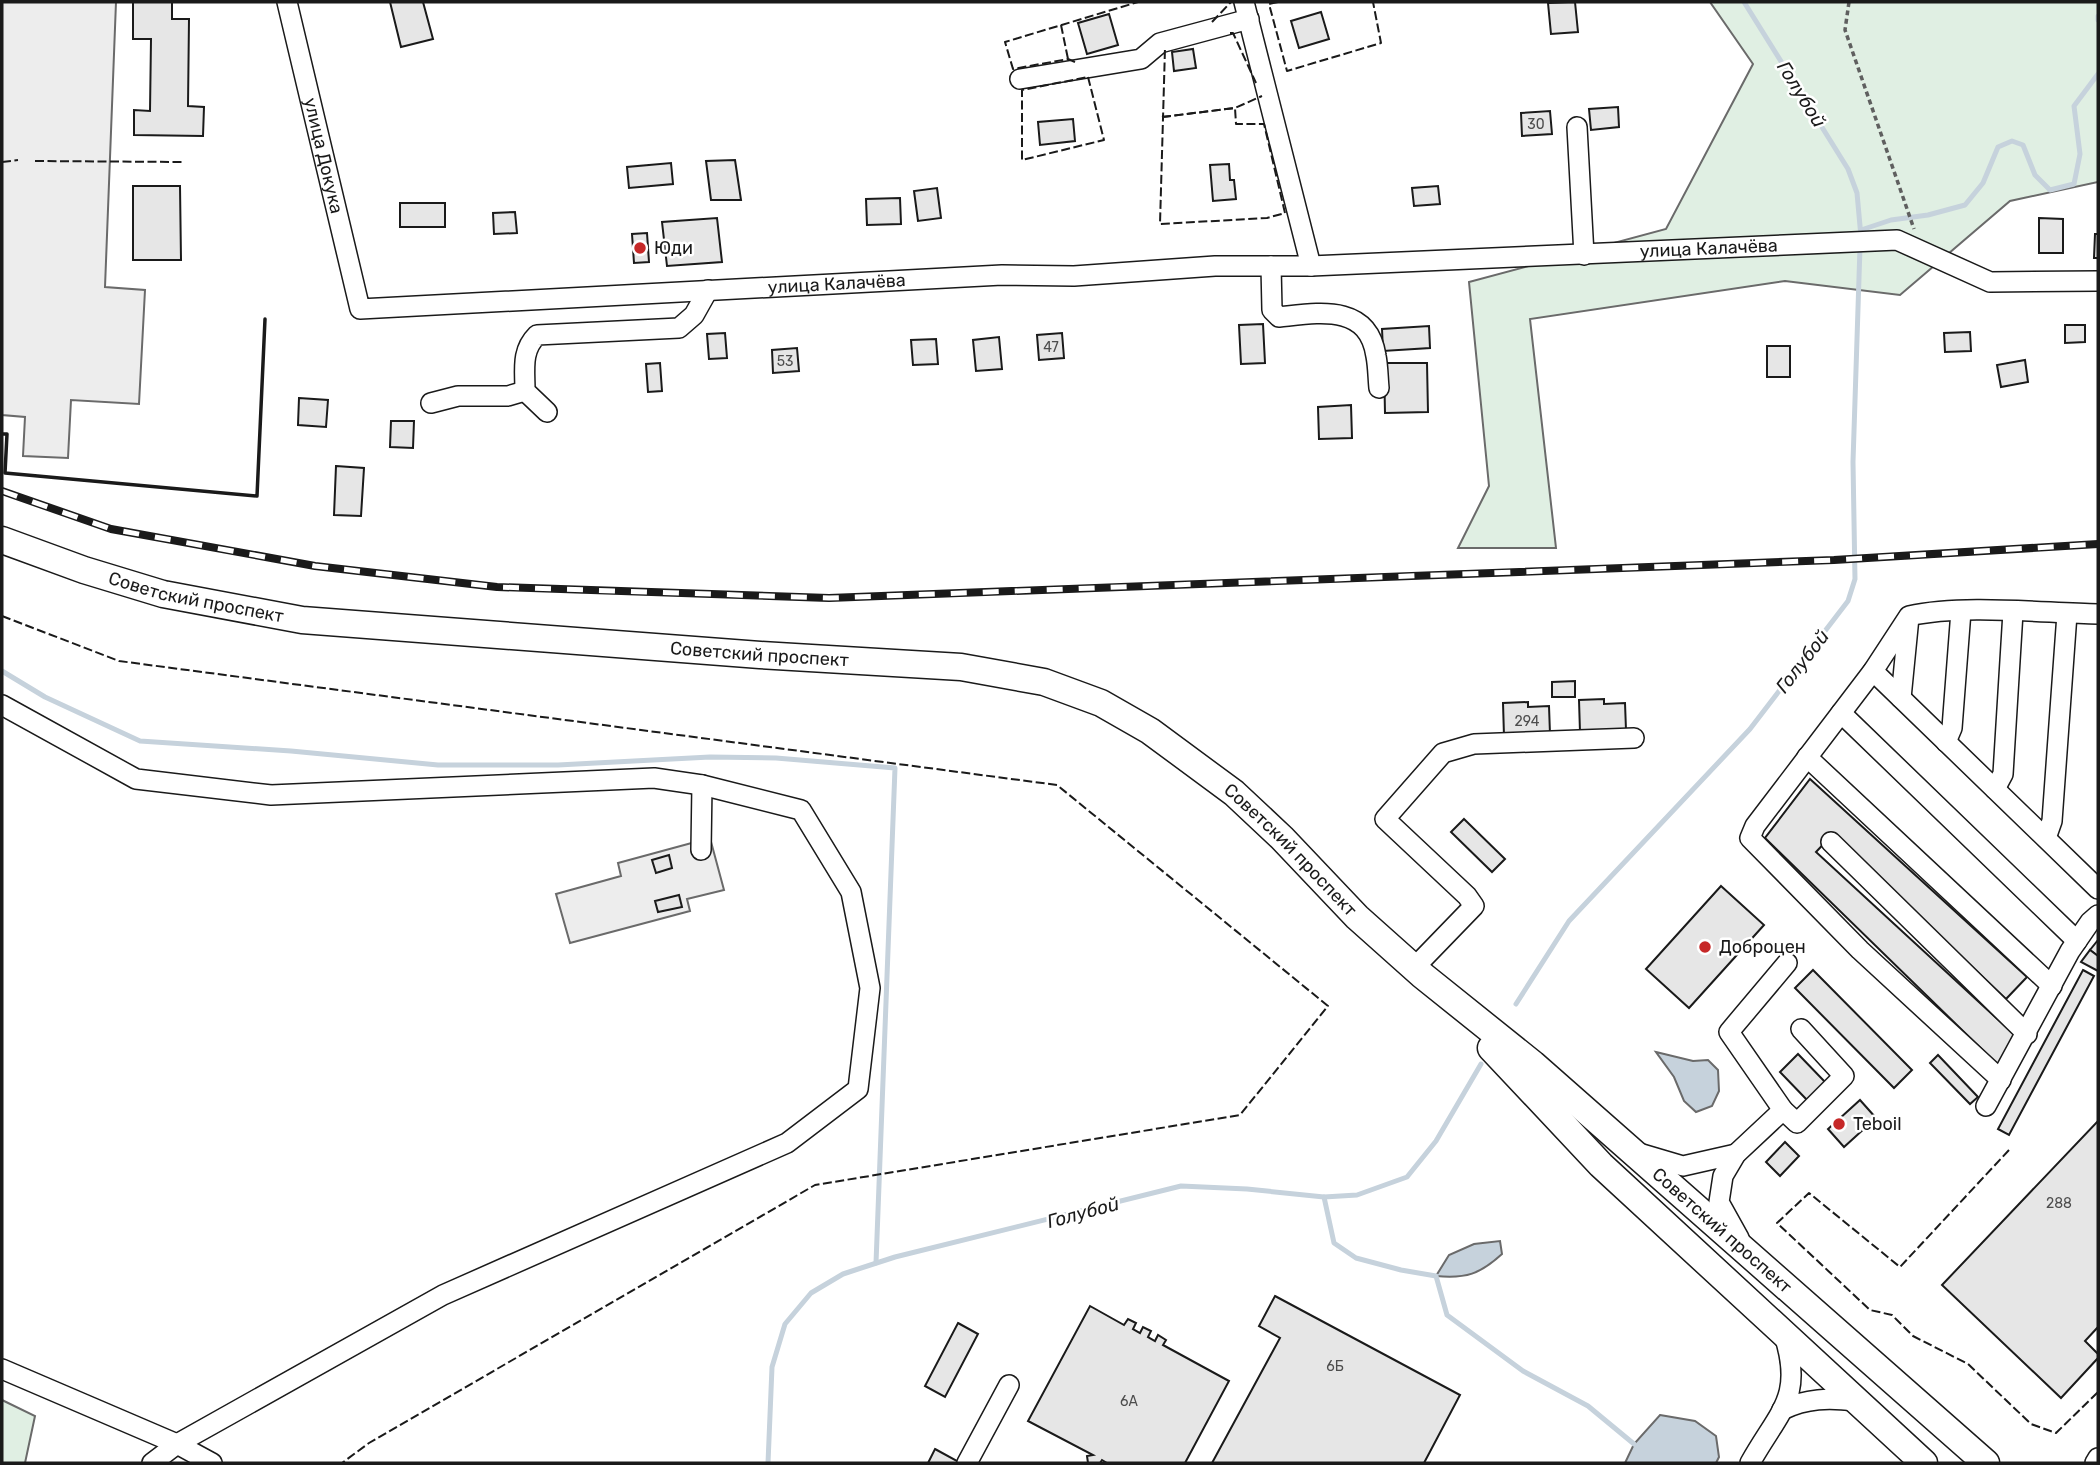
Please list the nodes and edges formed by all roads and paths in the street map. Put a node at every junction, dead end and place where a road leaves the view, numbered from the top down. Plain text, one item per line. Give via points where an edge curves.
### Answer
1 (287, 2) edge
2 (1849, 2) edge
3 (1246, 10) edge
4 (1020, 79) dead end
5 (1577, 127) dead end
6 (1922, 253) junction
7 (1584, 255) junction
8 (1271, 266) junction
9 (1311, 266) junction
10 (2098, 281) edge
11 (708, 290) junction
12 (360, 309) joint
13 (1378, 388) dead end
14 (525, 391) junction
15 (430, 403) dead end
16 (547, 412) dead end
17 (2, 540) edge
18 (1961, 611) junction
19 (2012, 612) junction
20 (2067, 614) junction
21 (2098, 614) edge
22 (1909, 615) junction
23 (1873, 671) junction
24 (1901, 698) junction
25 (2, 705) edge
26 (1841, 713) junction
27 (1634, 738) dead end
28 (1946, 742) junction
29 (1807, 757) junction
30 (702, 785) junction
31 (1995, 789) junction
32 (2046, 838) junction
33 (1831, 842) dead end
34 (701, 850) dead end
35 (2098, 863) edge
36 (2095, 886) edge
37 (2098, 915) edge
38 (2077, 941) junction
39 (1787, 962) dead end
40 (1418, 972) junction
41 (2052, 986) junction
42 (1801, 1029) dead end
43 (2027, 1034) junction
44 (2001, 1080) junction
45 (1986, 1106) dead end
46 (1783, 1110) junction
47 (1633, 1152) junction
48 (1736, 1154) junction
49 (1749, 1254) junction
50 (1784, 1335) junction
51 (2, 1369) edge
52 (1009, 1385) dead end
53 (1855, 1401) junction
54 (1782, 1410) junction
55 (177, 1444) junction
56 (152, 1463) edge
57 (212, 1463) edge
58 (967, 1463) edge
59 (1750, 1463) edge
60 (1924, 1463) edge
61 (1986, 1463) edge

1 - 12 street, улица Докука
2 - 6 path via 1845,30
3 - 4 street via 1160,43 1141,59
3 - 9 street
5 - 7 street
6 - 7 street, улица Калачёва via 1897,240
6 - 10 street, улица Калачёва via 1990,282
7 - 9 street, улица Калачёва
8 - 9 street, улица Калачёва
8 - 11 street, улица Калачёва
8 - 13 street via 1272,310 1279,317 1341,314 1358,321 1376,354
11 - 12 street, улица Калачёва
11 - 14 street via 679,328 537,335 524,354
14 - 15 street
14 - 16 street
17 - 40 main road, Советский проспект via 163,594 302,620 961,667 1044,682 1101,703 1150,731 1234,793
18 - 19 street
18 - 22 street
18 - 28 street via 1952,728
19 - 20 street
19 - 31 street via 2003,774
20 - 21 street
20 - 32 street via 2052,821
22 - 23 street
22 - 24 street
23 - 24 street
23 - 26 street
24 - 28 street
25 - 30 street via 136,779 271,795 654,778
26 - 29 street
26 - 38 street
27 - 40 street via 1474,744 1443,753 1385,819 1474,906
28 - 31 street
29 - 41 street
29 - 44 street via 1750,838 1860,950
30 - 34 street
30 - 55 street via 801,810 851,891 870,988 858,1089 788,1143 443,1294
31 - 32 street
32 - 36 street
33 - 43 street
35 - 36 street
37 - 38 street
38 - 41 street
39 - 46 street via 1729,1032
40 - 47 main road, Советский проспект
40 - 50 main road, Советский проспект via 1601,1165
41 - 43 street
42 - 46 street via 1844,1076 1797,1123
43 - 44 street
44 - 45 street
46 - 48 street
47 - 48 street via 1683,1166
47 - 49 main road, Советский проспект
48 - 49 street via 1723,1176 1719,1202
49 - 61 main road, Советский проспект
50 - 53 main road, Советский проспект
50 - 54 street via 1792,1383
51 - 55 street
52 - 58 street
53 - 54 street via 1809,1400
53 - 60 main road, Советский проспект
54 - 59 street
55 - 56 street
55 - 57 street

